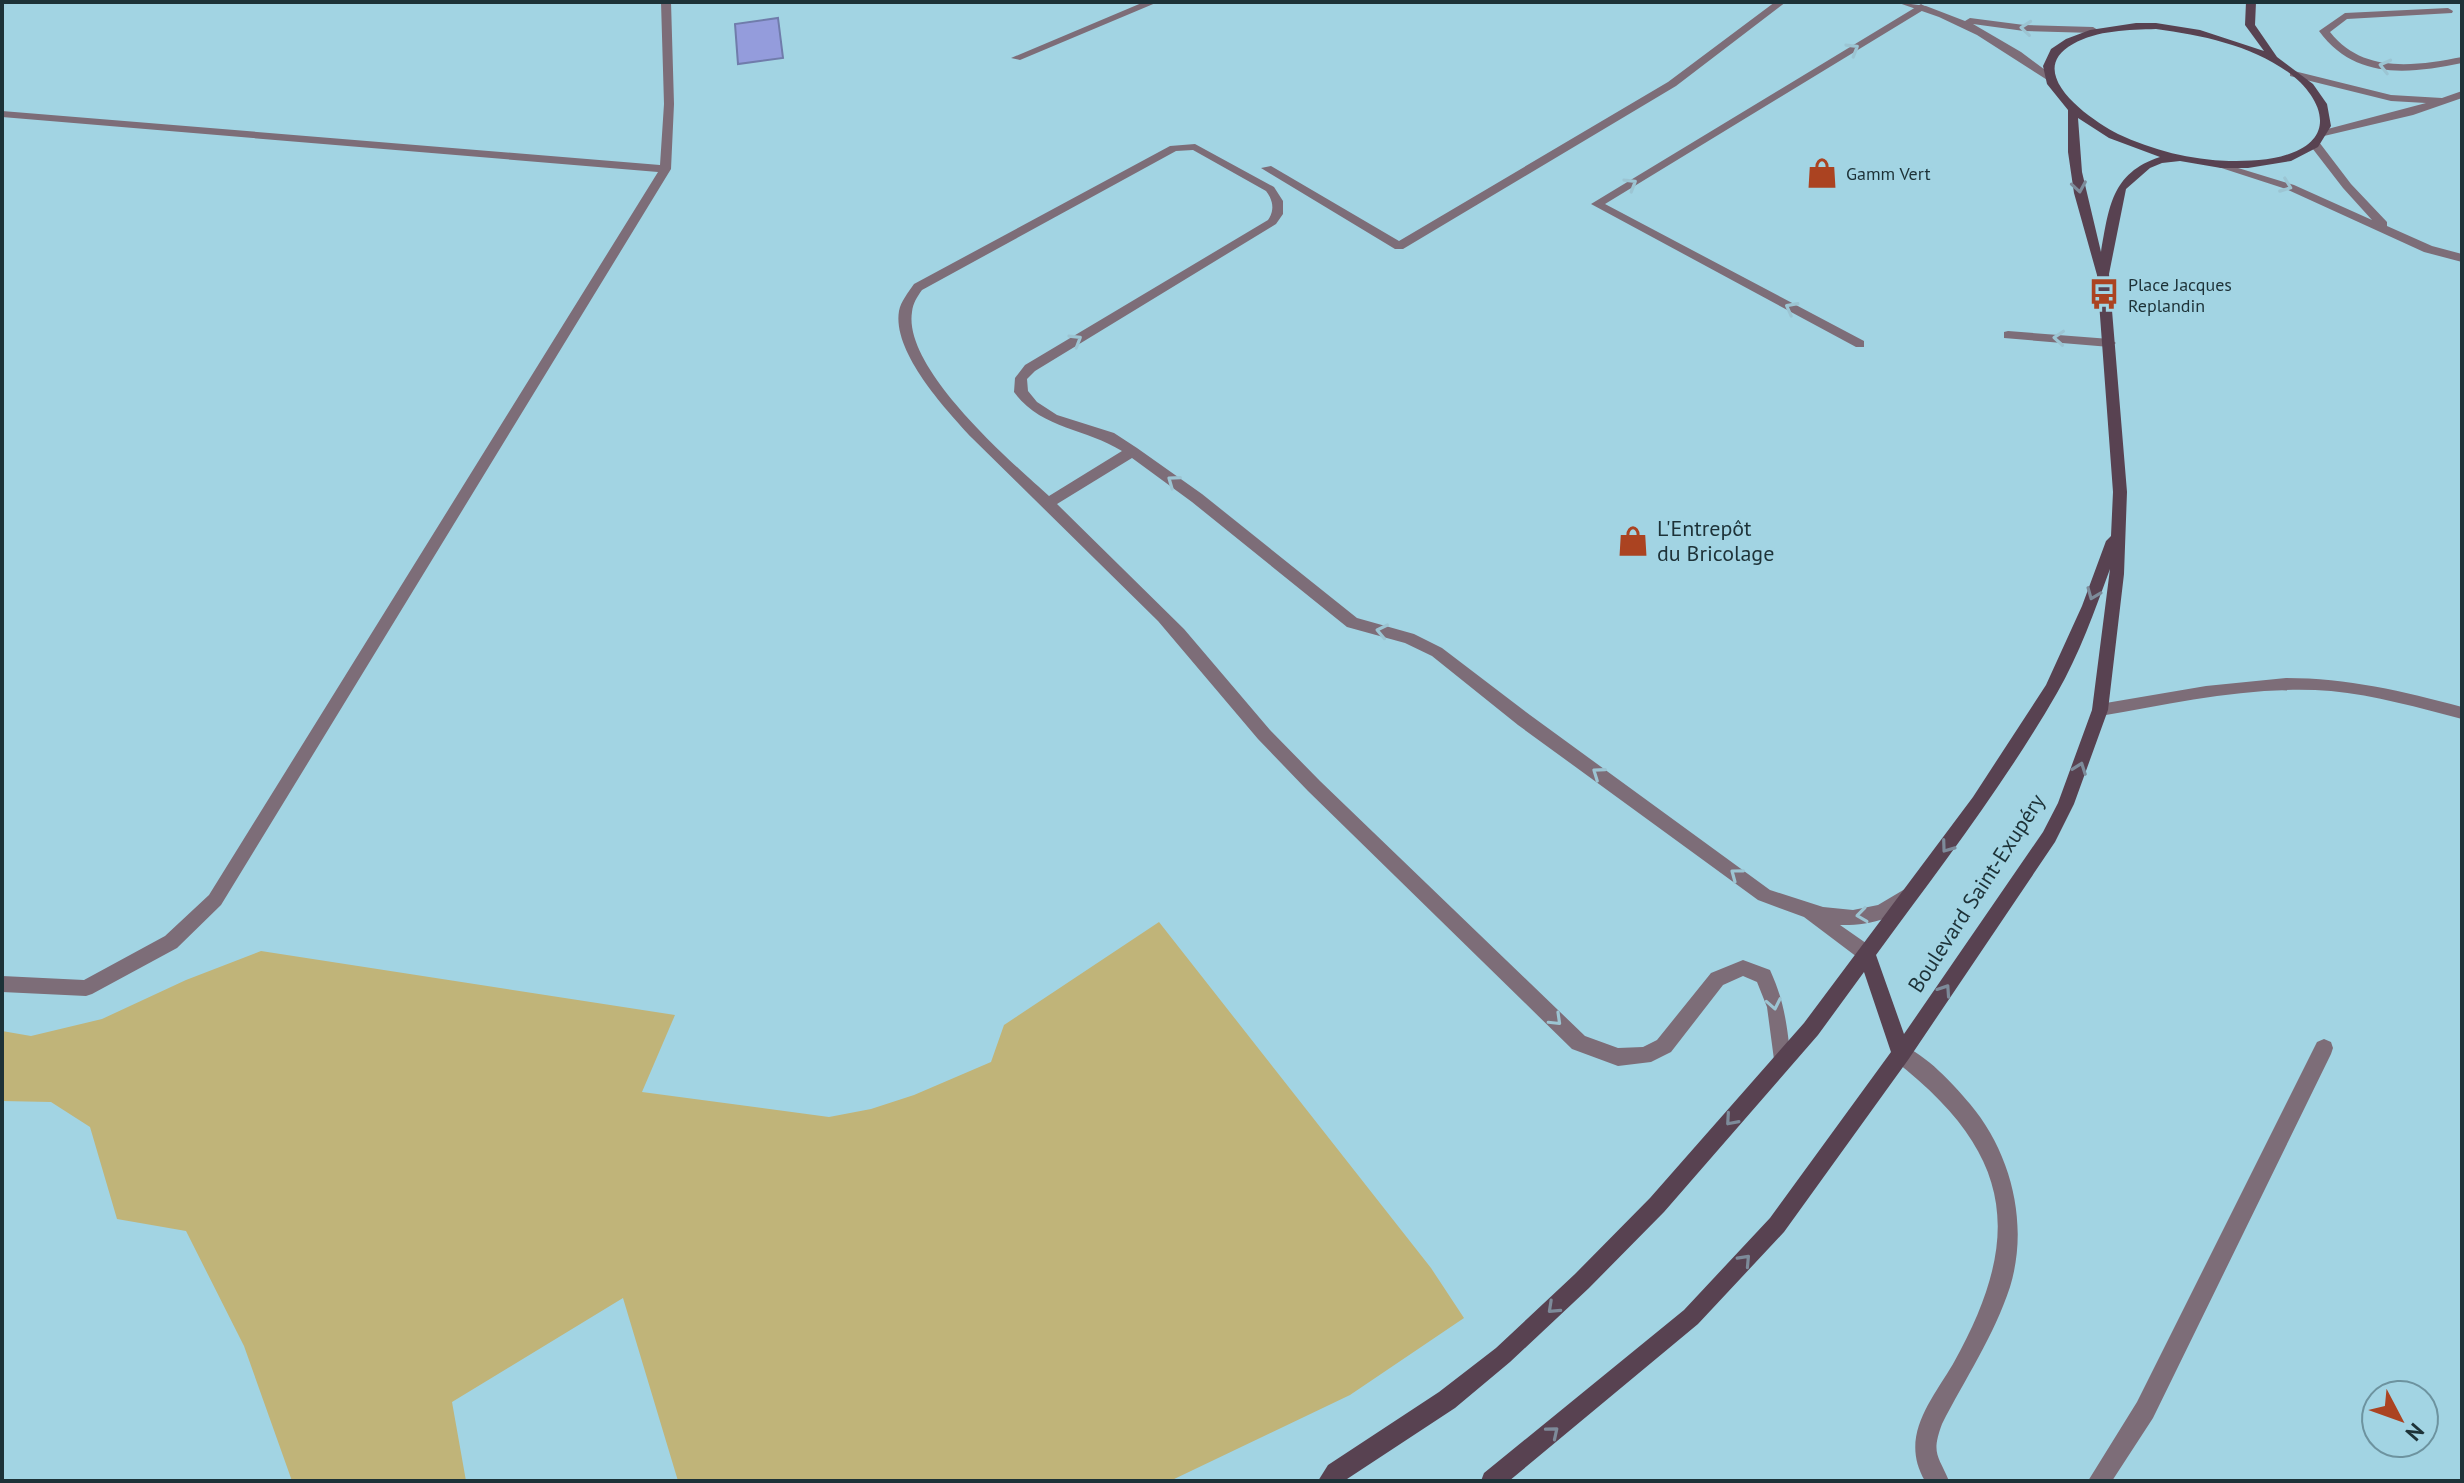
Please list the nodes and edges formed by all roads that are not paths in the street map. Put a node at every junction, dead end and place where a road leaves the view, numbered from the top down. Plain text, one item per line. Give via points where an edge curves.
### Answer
1 (666, 2) edge
2 (1153, 2) edge
3 (1781, 2) edge
4 (1901, 2) edge
5 (2251, 2) edge
6 (1921, 7) junction
7 (2448, 11) dead end
8 (1960, 20) junction
9 (2093, 30) junction
10 (1016, 58) dead end
11 (2462, 60) edge
12 (2279, 63) junction
13 (2294, 74) junction
14 (2052, 80) junction
15 (2462, 94) edge
16 (2444, 101) junction
17 (2073, 110) junction
18 (2, 114) edge
19 (2324, 133) junction
20 (2315, 144) junction
21 (2180, 158) junction
22 (2212, 163) junction
23 (1267, 168) dead end
24 (665, 169) junction
25 (2396, 235) junction
26 (2462, 258) edge
27 (2103, 274) junction
28 (2008, 335) dead end
29 (2110, 343) junction
30 (1860, 344) dead end
31 (1132, 451) junction
32 (1048, 503) junction
33 (2120, 521) junction
34 (2100, 710) junction
35 (2462, 713) edge
36 (1915, 891) junction
37 (1804, 910) junction
38 (1867, 954) junction
39 (2, 984) edge
40 (2324, 1048) dead end
41 (1901, 1054) junction
42 (1782, 1061) junction
43 (1329, 1481) edge
44 (1492, 1481) edge
45 (1938, 1481) edge
46 (2099, 1481) edge

1 - 24 street
2 - 10 street
3 - 23 street via 1672,84 1399,246
4 - 6 street
5 - 12 main road via 2250,25
6 - 8 street
30 -> 6 street via 1597,204
11 -> 7 street via 2401,70 2333,47 2324,31 2345,16
9 -> 8 street
8 - 14 street
9 - 12 main road via 2177,29 2221,38
9 - 14 main road via 2062,45 2050,67
12 - 13 main road
13 - 16 street via 2391,98
13 - 19 main road via 2319,98 2325,110
14 - 17 main road
15 - 16 street
16 - 19 street
17 - 21 main road via 2138,146
17 -> 27 main road via 2078,185 2091,248
18 - 24 street
19 - 20 main road
20 - 22 main road via 2285,160
20 - 25 street via 2354,194
21 - 22 main road
21 - 27 main road, Boulevard Saint-Exupéry via 2146,166 2121,188
22 -> 25 street via 2290,187
24 - 39 street via 215,900 171,942 86,988
25 - 26 street
27 - 29 main road, Boulevard Saint-Exupéry
29 -> 28 street
29 - 33 main road, Boulevard Saint-Exupéry
31 - 32 street
31 -> 32 street via 1109,436 1052,418 1032,405 1021,392 1021,378 1278,216 1270,189 1195,147 1160,155 918,287 906,301 905,330 936,387 993,454
37 -> 31 street via 1764,895 1437,652 1409,638 1352,623
32 -> 42 street via 1180,634 1274,746 1579,1043 1618,1057 1644,1056 1664,1046 1717,979 1743,968 1764,976 1771,989
33 - 34 main road, Boulevard Saint-Exupéry
33 -> 36 main road via 2052,688
34 - 35 street via 2210,691 2313,684 2405,697
41 -> 34 main road, Boulevard Saint-Exupéry via 2049,837
36 -> 37 street via 1881,912 1840,918
36 - 38 main road
37 - 38 street
38 - 41 main road
38 - 42 main road
40 - 46 street via 2153,1396
44 -> 41 main road, Boulevard Saint-Exupéry via 1691,1317 1777,1225
41 - 45 street via 1937,1080 1977,1128 2005,1188 2002,1279 1933,1419 1925,1447 1927,1465
42 -> 43 main road via 1657,1205 1571,1292 1447,1400

